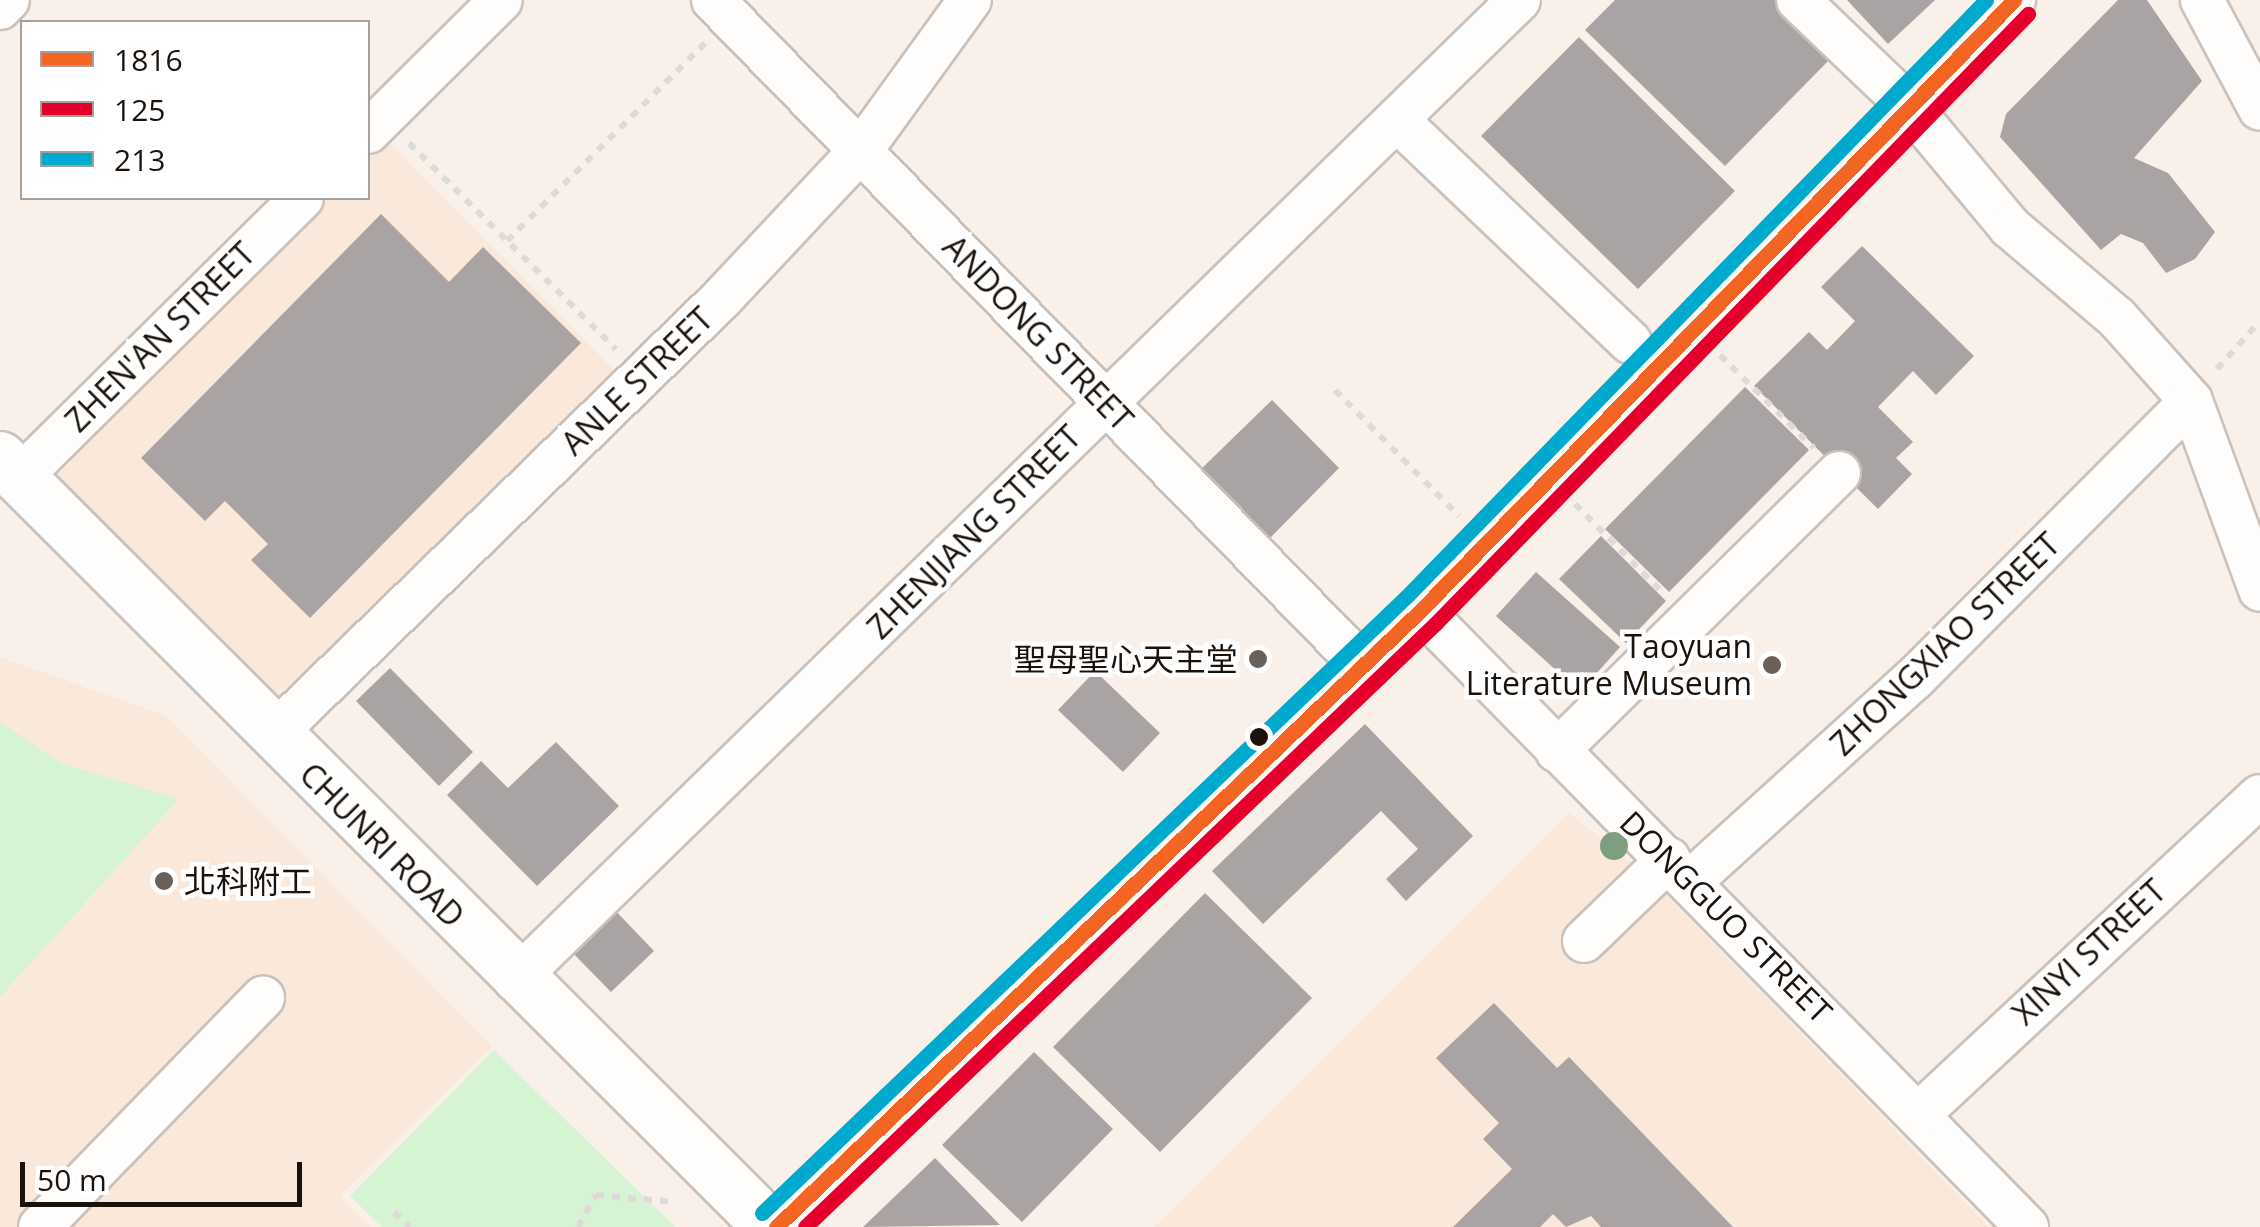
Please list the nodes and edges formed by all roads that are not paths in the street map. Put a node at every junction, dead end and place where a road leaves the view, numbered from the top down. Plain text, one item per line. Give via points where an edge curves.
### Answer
1 (8, 0) edge
2 (501, 0) edge
3 (970, 0) edge
4 (1518, 0) edge
5 (1798, 0) edge
6 (2014, 0) edge
7 (2202, 0) edge
8 (0, 8) edge
9 (722, 9) edge
10 (1910, 107) junction
11 (2260, 109) edge
12 (1398, 122) junction
13 (375, 124) edge
14 (862, 149) junction
15 (300, 200) edge
16 (1630, 342) dead end
17 (2190, 402) junction
18 (1105, 403) junction
19 (9, 468) edge
20 (1839, 473) road end
21 (2260, 590) edge
22 (1421, 610) junction
23 (1363, 666) junction
24 (273, 735) junction
25 (1557, 751) junction
26 (2260, 796) edge
27 (1681, 870) junction
28 (1584, 941) dead end
29 (515, 980) junction
30 (263, 998) dead end
31 (1921, 1112) junction
32 (40, 1227) edge
33 (773, 1227) edge
34 (2028, 1227) edge

1 - 8 street
2 - 13 street
3 - 14 street, ANLE STREET
4 - 12 street, ZHENJIANG STREET
5 - 10 street
6 - 10 street
7 - 11 street
9 - 14 street, ANDONG STREET
10 - 17 street via 2010,227 2117,318
10 - 22 street
12 - 16 street
12 - 18 street, ZHENJIANG STREET
14 - 18 street, ANDONG STREET
14 - 24 street, ANLE STREET via 642,375
15 - 19 street, ZHEN'AN STREET
17 - 21 street
17 - 27 street, ZHONGXIAO STREET via 1914,679
18 - 23 street, ANDONG STREET
18 - 29 street, ZHENJIANG STREET
19 - 24 main road, CHUNRI ROAD
20 - 25 street
22 - 23 street
22 - 25 street, DONGGUO STREET
23 - 33 street
24 - 29 main road, CHUNRI ROAD
25 - 27 street, DONGGUO STREET
26 - 31 street, XINYI STREET
27 - 28 street, ZHONGXIAO STREET
27 - 31 street, DONGGUO STREET
29 - 33 main road, CHUNRI ROAD
30 - 32 street
31 - 34 street, DONGGUO STREET

